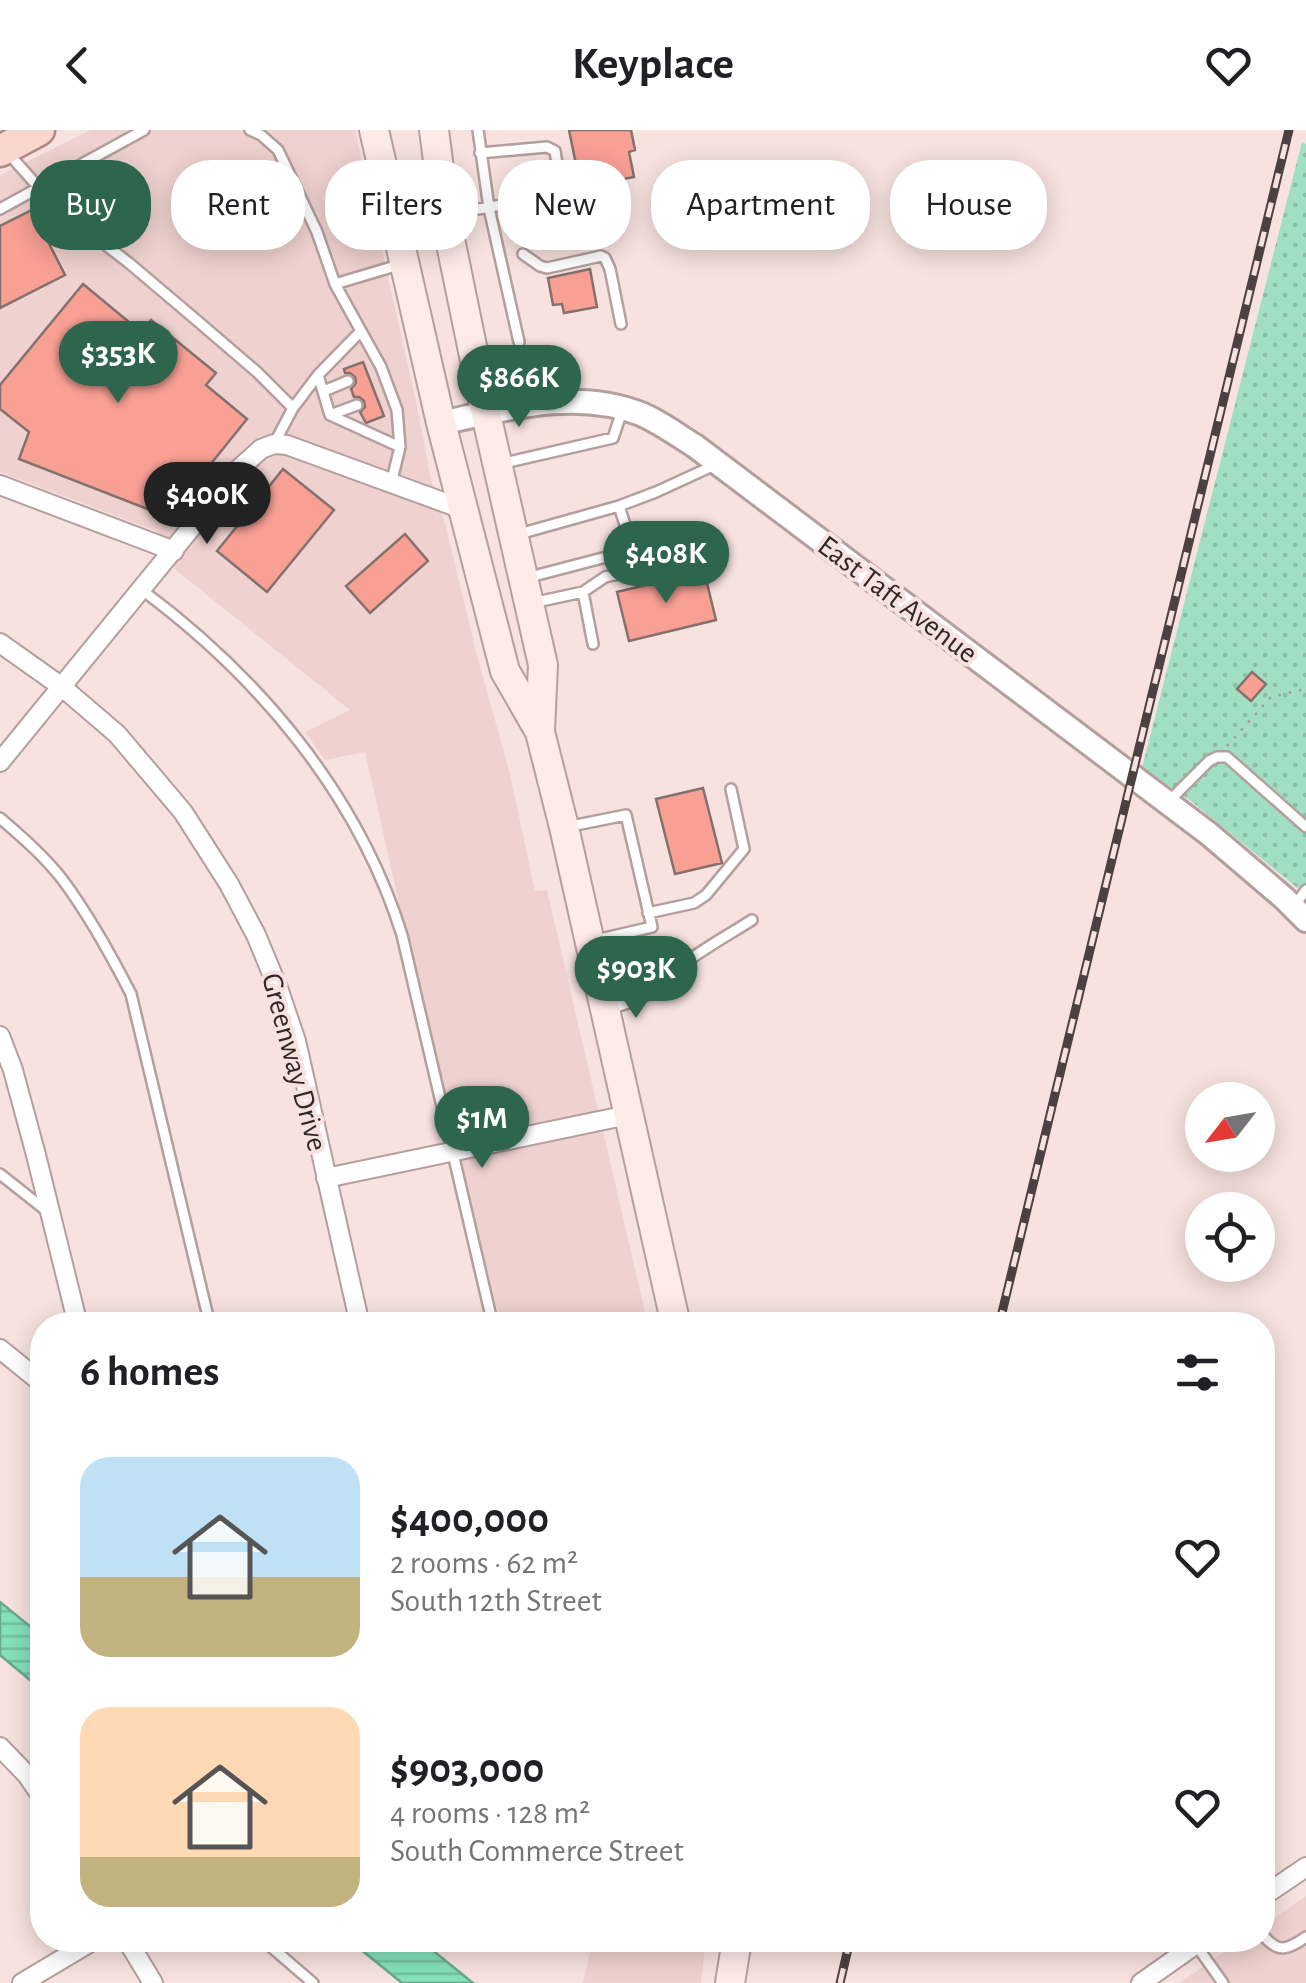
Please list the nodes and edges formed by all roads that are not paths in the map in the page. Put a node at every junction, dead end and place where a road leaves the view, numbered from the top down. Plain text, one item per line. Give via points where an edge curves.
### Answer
1 (38, 130) edge
2 (144, 130) edge
3 (250, 130) edge
4 (374, 130) edge
5 (434, 130) edge
6 (478, 130) edge
7 (1, 148) edge
8 (480, 153) junction
9 (91, 160) edge
10 (438, 160) edge
11 (30, 177) edge
12 (30, 194) edge
13 (489, 208) junction
14 (0, 209) edge
15 (478, 210) edge
16 (112, 250) edge
17 (453, 250) edge
18 (524, 254) dead end
19 (405, 263) junction
20 (335, 284) junction
21 (621, 324) dead end
22 (361, 331) junction
23 (519, 342) dead end
24 (381, 367) junction
25 (368, 373) dead end
26 (318, 375) junction
27 (348, 382) dead end
28 (324, 391) junction
29 (391, 394) junction
30 (377, 399) dead end
31 (357, 405) dead end
32 (293, 408) junction
33 (622, 410) junction
34 (486, 414) junction
35 (330, 415) junction
36 (441, 423) junction
37 (274, 444) junction
38 (400, 448) junction
39 (718, 464) junction
40 (498, 465) junction
41 (391, 484) junction
42 (0, 485) edge
43 (619, 506) junction
44 (465, 510) junction
45 (513, 535) junction
46 (174, 551) junction
47 (698, 556) dead end
48 (142, 590) junction
49 (526, 592) junction
50 (583, 592) junction
51 (0, 643) edge
52 (593, 644) dead end
53 (62, 687) junction
54 (540, 732) junction
55 (0, 762) edge
56 (730, 789) dead end
57 (1167, 803) junction
58 (0, 818) edge
59 (564, 827) junction
60 (1306, 827) edge
61 (1302, 906) edge
62 (648, 913) junction
63 (752, 920) dead end
64 (588, 942) junction
65 (604, 1009) junction
66 (0, 1036) edge
67 (628, 1114) junction
68 (453, 1152) junction
69 (0, 1174) edge
70 (326, 1178) junction
71 (50, 1214) junction
72 (75, 1312) edge
73 (207, 1312) edge
74 (357, 1312) edge
75 (490, 1312) edge
76 (673, 1312) edge
77 (0, 1350) edge
78 (30, 1374) edge
79 (0, 1747) edge
80 (30, 1778) edge
81 (1306, 1867) edge
82 (1275, 1889) edge
83 (1306, 1936) edge
84 (1275, 1947) edge
85 (74, 1952) edge
86 (134, 1952) edge
87 (277, 1952) edge
88 (735, 1952) edge
89 (1185, 1952) edge
90 (1205, 1952) edge
91 (22, 1983) edge
92 (152, 1983) edge
93 (313, 1983) edge
94 (730, 1983) edge
95 (1141, 1983) edge
96 (1222, 1983) edge

1 - 7 main road
2 - 9 lane
3 - 20 lane via 278,150
4 - 19 main road
5 - 10 main road
6 - 8 lane
7 - 11 lane
8 - 13 lane
8 - 13 lane via 555,151 561,189 556,196
12 - 14 lane
13 - 15 lane
13 - 23 lane
16 - 32 lane
17 - 34 main road
18 - 21 lane via 546,268 605,258
19 - 20 lane
19 - 36 main road
20 - 22 lane
22 - 24 lane
22 - 26 lane
24 - 25 lane
24 - 29 lane
26 - 28 lane
26 - 32 lane
27 - 28 lane
28 - 35 lane
29 - 30 lane
29 - 38 lane
31 - 35 lane
32 - 37 lane
33 - 34 street, East Taft Avenue via 559,401
33 - 39 street, East Taft Avenue via 656,422
33 - 40 lane via 614,438
34 - 36 street, East Taft Avenue
34 - 40 main road
35 - 38 lane
36 - 44 main road
37 - 41 street
37 - 46 street via 250,458
38 - 41 lane
39 - 43 lane
39 - 57 street, East Taft Avenue
40 - 45 main road
41 - 44 street
42 - 46 street
43 - 45 lane
43 - 49 lane via 633,550
44 - 54 main road via 505,671
45 - 49 main road
46 - 48 street
47 - 50 lane via 605,576
48 - 53 street
48 - 68 lane via 200,636 287,724 374,863 402,935
49 - 50 lane
49 - 54 main road via 543,666
50 - 52 lane
51 - 53 street, Greenway Drive
53 - 55 street
53 - 70 street, Greenway Drive via 117,734 183,812 229,884 296,1042
54 - 59 main road
56 - 62 lane via 744,849 694,903
57 - 60 lane via 1209,761 1227,757
57 - 61 street, East Taft Avenue
58 - 73 lane via 60,877 131,994
59 - 62 lane via 626,814
59 - 64 main road
62 - 64 lane via 652,928
63 - 65 lane via 654,991
64 - 65 main road
65 - 67 main road
66 - 71 street
67 - 68 street
67 - 76 main road
68 - 70 street
68 - 75 lane
69 - 71 lane
70 - 74 street, Greenway Drive
71 - 72 street
77 - 78 street
79 - 80 street
81 - 82 street
83 - 84 lane
85 - 91 street
86 - 92 street
87 - 93 lane
88 - 94 main road
89 - 95 street
90 - 96 lane

